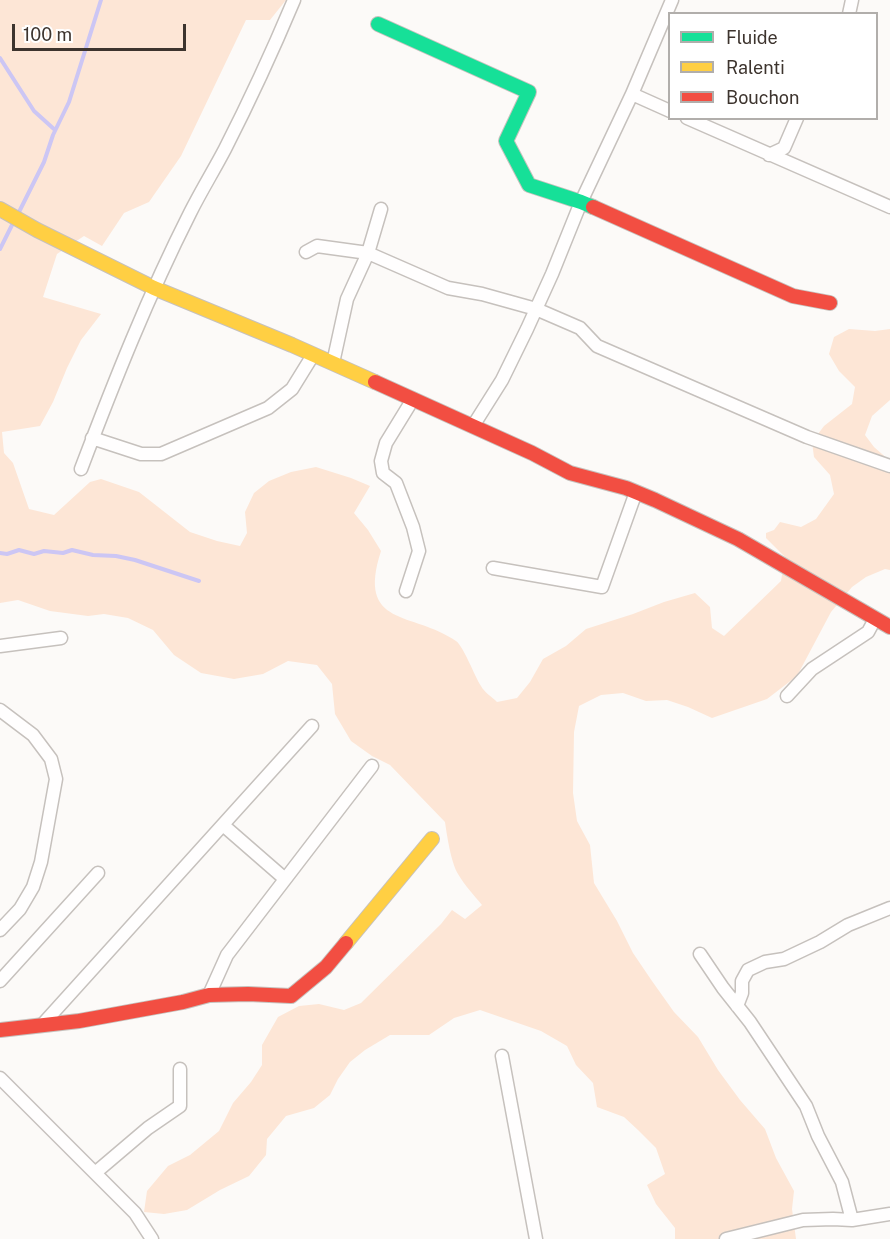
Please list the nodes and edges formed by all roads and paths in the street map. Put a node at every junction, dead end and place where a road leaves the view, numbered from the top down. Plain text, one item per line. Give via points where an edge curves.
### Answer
1 (294, 0) edge
2 (672, 0) edge
3 (378, 24) dead end
4 (632, 94) junction
5 (668, 111) edge
6 (691, 120) edge
7 (796, 120) edge
8 (769, 155) junction
9 (581, 202) junction
10 (890, 207) edge
11 (381, 209) dead end
12 (0, 210) edge
13 (306, 252) dead end
14 (368, 253) junction
15 (154, 288) junction
16 (830, 303) dead end
17 (536, 309) junction
18 (313, 355) junction
19 (333, 363) junction
20 (413, 399) junction
21 (473, 426) junction
22 (92, 438) junction
23 (890, 466) edge
24 (81, 469) dead end
25 (636, 492) junction
26 (493, 568) dead end
27 (406, 591) dead end
28 (875, 619) junction
29 (890, 627) edge
30 (61, 638) dead end
31 (0, 646) edge
32 (787, 696) dead end
33 (0, 710) edge
34 (312, 726) dead end
35 (372, 766) dead end
36 (223, 825) junction
37 (432, 839) dead end
38 (98, 873) dead end
39 (285, 879) junction
40 (890, 908) edge
41 (0, 930) edge
42 (700, 954) dead end
43 (0, 981) edge
44 (209, 995) junction
45 (737, 1006) junction
46 (42, 1025) junction
47 (0, 1030) edge
48 (502, 1056) dead end
49 (180, 1069) dead end
50 (0, 1078) edge
51 (95, 1173) junction
52 (890, 1214) edge
53 (852, 1220) junction
54 (152, 1239) edge
55 (536, 1239) edge
56 (726, 1239) edge

1 - 15 street via 231,137
2 - 4 street
3 - 9 street via 529,92 506,141 529,185
4 - 5 street
4 - 9 street
6 - 8 street
7 - 8 street via 784,148
8 - 10 street
9 - 16 street via 793,296
9 - 17 street
11 - 14 street
12 - 15 street
13 - 14 street via 317,246
14 - 17 street via 448,288
14 - 19 street via 347,299
15 - 18 street
15 - 22 street
17 - 21 street via 502,380
17 - 23 street via 580,328 597,346 807,436
18 - 19 street
18 - 22 street via 292,389 268,408 161,454 141,454
19 - 20 street
20 - 21 street
20 - 27 street via 386,443 381,461 383,473 396,483 419,551
21 - 25 street via 570,473
22 - 24 street
25 - 26 street via 602,587
25 - 28 street via 738,539
28 - 29 street
28 - 32 street via 868,632 812,669
30 - 31 street
33 - 41 street via 33,735 51,759 56,779 33,887 20,909
34 - 36 street
35 - 39 street
36 - 39 street
36 - 46 street
37 - 44 street via 326,967 291,996
38 - 43 street
39 - 44 street via 227,955
40 - 45 street via 783,959 748,970
42 - 45 street
44 - 46 street
45 - 53 street via 806,1106 842,1182
46 - 47 street
48 - 55 street
49 - 51 street via 180,1106
50 - 51 street
51 - 54 street via 135,1213
52 - 53 street
53 - 56 street via 803,1220

